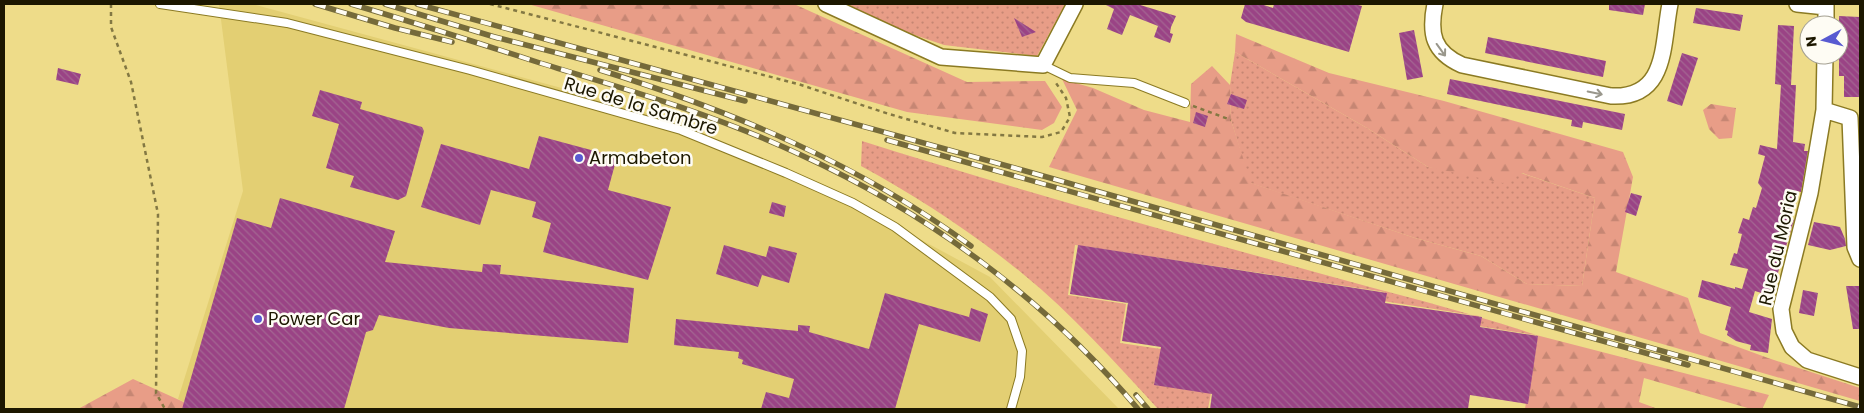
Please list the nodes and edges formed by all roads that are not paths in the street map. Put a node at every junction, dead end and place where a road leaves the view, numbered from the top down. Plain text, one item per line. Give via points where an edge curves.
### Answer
1 (160, 4) edge
2 (826, 4) edge
3 (1076, 4) edge
4 (1435, 4) edge
5 (1670, 4) edge
6 (1797, 4) edge
7 (1826, 6) edge
8 (1825, 65) edge
9 (1043, 66) junction
10 (1185, 103) road end
11 (1824, 110) junction
12 (1860, 259) edge
13 (1860, 377) edge
14 (1011, 409) edge

1 - 14 lane, Rue de la Sambre via 287,23 470,70 681,130 853,203 895,227 990,298 1011,319 1022,351 1020,377
2 - 9 street via 941,57
3 - 9 street
4 -> 5 street via 1433,36 1439,51 1462,65 1626,97 1651,83 1660,66
6 - 7 street
8 - 11 street, Rue du Moria
9 - 10 lane via 1070,78 1134,83
11 - 12 street via 1850,118 1855,247
11 - 13 street, Rue du Moria via 1810,193 1781,309 1784,331 1792,346 1807,360

